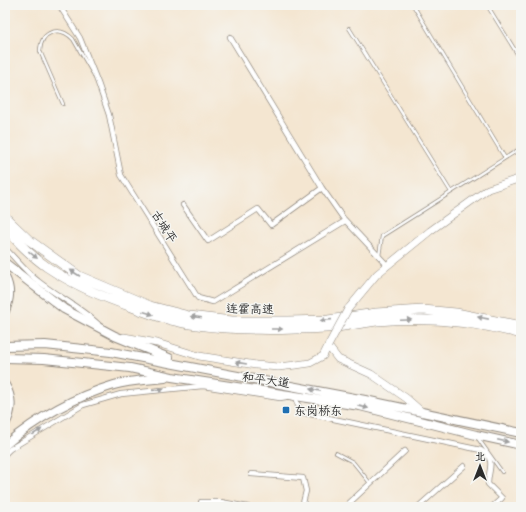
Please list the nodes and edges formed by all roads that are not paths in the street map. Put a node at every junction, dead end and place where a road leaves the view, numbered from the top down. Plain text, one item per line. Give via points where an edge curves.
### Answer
1 (59, 5) edge
2 (413, 5) edge
3 (487, 5) edge
4 (349, 28) dead end
5 (230, 38) dead end
6 (521, 60) edge
7 (98, 83) junction
8 (62, 104) dead end
9 (521, 148) edge
10 (505, 158) junction
11 (521, 178) edge
12 (510, 182) junction
13 (521, 182) edge
14 (322, 188) junction
15 (451, 192) junction
16 (183, 205) dead end
17 (5, 217) edge
18 (345, 221) junction
19 (5, 228) edge
20 (5, 248) edge
21 (379, 256) junction
22 (5, 263) edge
23 (388, 266) junction
24 (5, 276) edge
25 (5, 311) edge
26 (521, 326) edge
27 (105, 330) junction
28 (521, 334) edge
29 (115, 336) junction
30 (5, 346) edge
31 (328, 346) junction
32 (5, 358) edge
33 (188, 366) junction
34 (172, 377) junction
35 (117, 384) junction
36 (5, 386) edge
37 (121, 394) junction
38 (294, 395) junction
39 (422, 412) junction
40 (5, 424) edge
41 (521, 433) edge
42 (476, 435) junction
43 (6, 444) edge
44 (521, 445) edge
45 (405, 451) dead end
46 (336, 452) dead end
47 (5, 454) edge
48 (464, 466) dead end
49 (502, 472) dead end
50 (251, 474) dead end
51 (370, 483) junction
52 (201, 502) dead end
53 (248, 507) edge
54 (302, 507) edge
55 (345, 507) edge
56 (418, 507) edge
57 (492, 507) edge

1 - 7 street, 古城平 via 80,38
2 - 10 lane
3 - 6 lane
4 - 15 lane
5 - 14 street
7 - 8 lane via 73,39 64,32 52,32 47,35 40,51
7 - 18 street, 古城平 via 121,175 198,298 213,302
9 - 10 lane
10 - 15 lane
11 - 12 main road
12 - 13 lane
12 - 23 main road via 488,189 430,231
14 - 16 street via 271,225 258,209 208,242
14 - 18 street
15 - 21 lane via 382,236
26 -> 17 highway, 连霍高速 via 456,313 422,310 328,320 232,321 189,316 150,306 79,276 29,240
18 - 21 street
19 -> 28 highway, 连霍高速 via 46,266 73,283 143,312 189,324 232,329 288,330 422,319 457,321
20 - 27 street via 37,280
21 - 23 street
22 - 27 highway via 64,309
23 - 31 main road, bridge via 373,279 348,309
24 - 25 highway via 10,293
27 - 29 highway
31 -> 29 main road via 323,356 310,363 278,367 199,356 157,343
29 - 33 highway
30 - 33 highway, 和平大道 via 45,345 111,352
31 - 39 main road via 338,359 371,374
32 - 34 highway, 和平大道 via 96,364
39 -> 33 highway, 和平大道
34 - 35 highway
34 - 38 highway, 和平大道
35 - 37 street
35 - 43 highway via 74,399 40,419
36 - 40 highway via 11,400 9,418
37 -> 38 street via 202,386 280,398
47 -> 37 street via 83,405
38 -> 42 highway, 和平大道 via 360,406
38 - 57 street via 299,408 305,414 481,450 490,461 488,484 502,498
39 - 41 highway, 和平大道
42 -> 44 highway, 和平大道
42 - 49 lane
45 - 51 street
46 - 51 lane via 353,462
48 - 56 street
50 - 54 street via 302,478 306,491
51 - 55 street
52 - 53 street via 221,502

